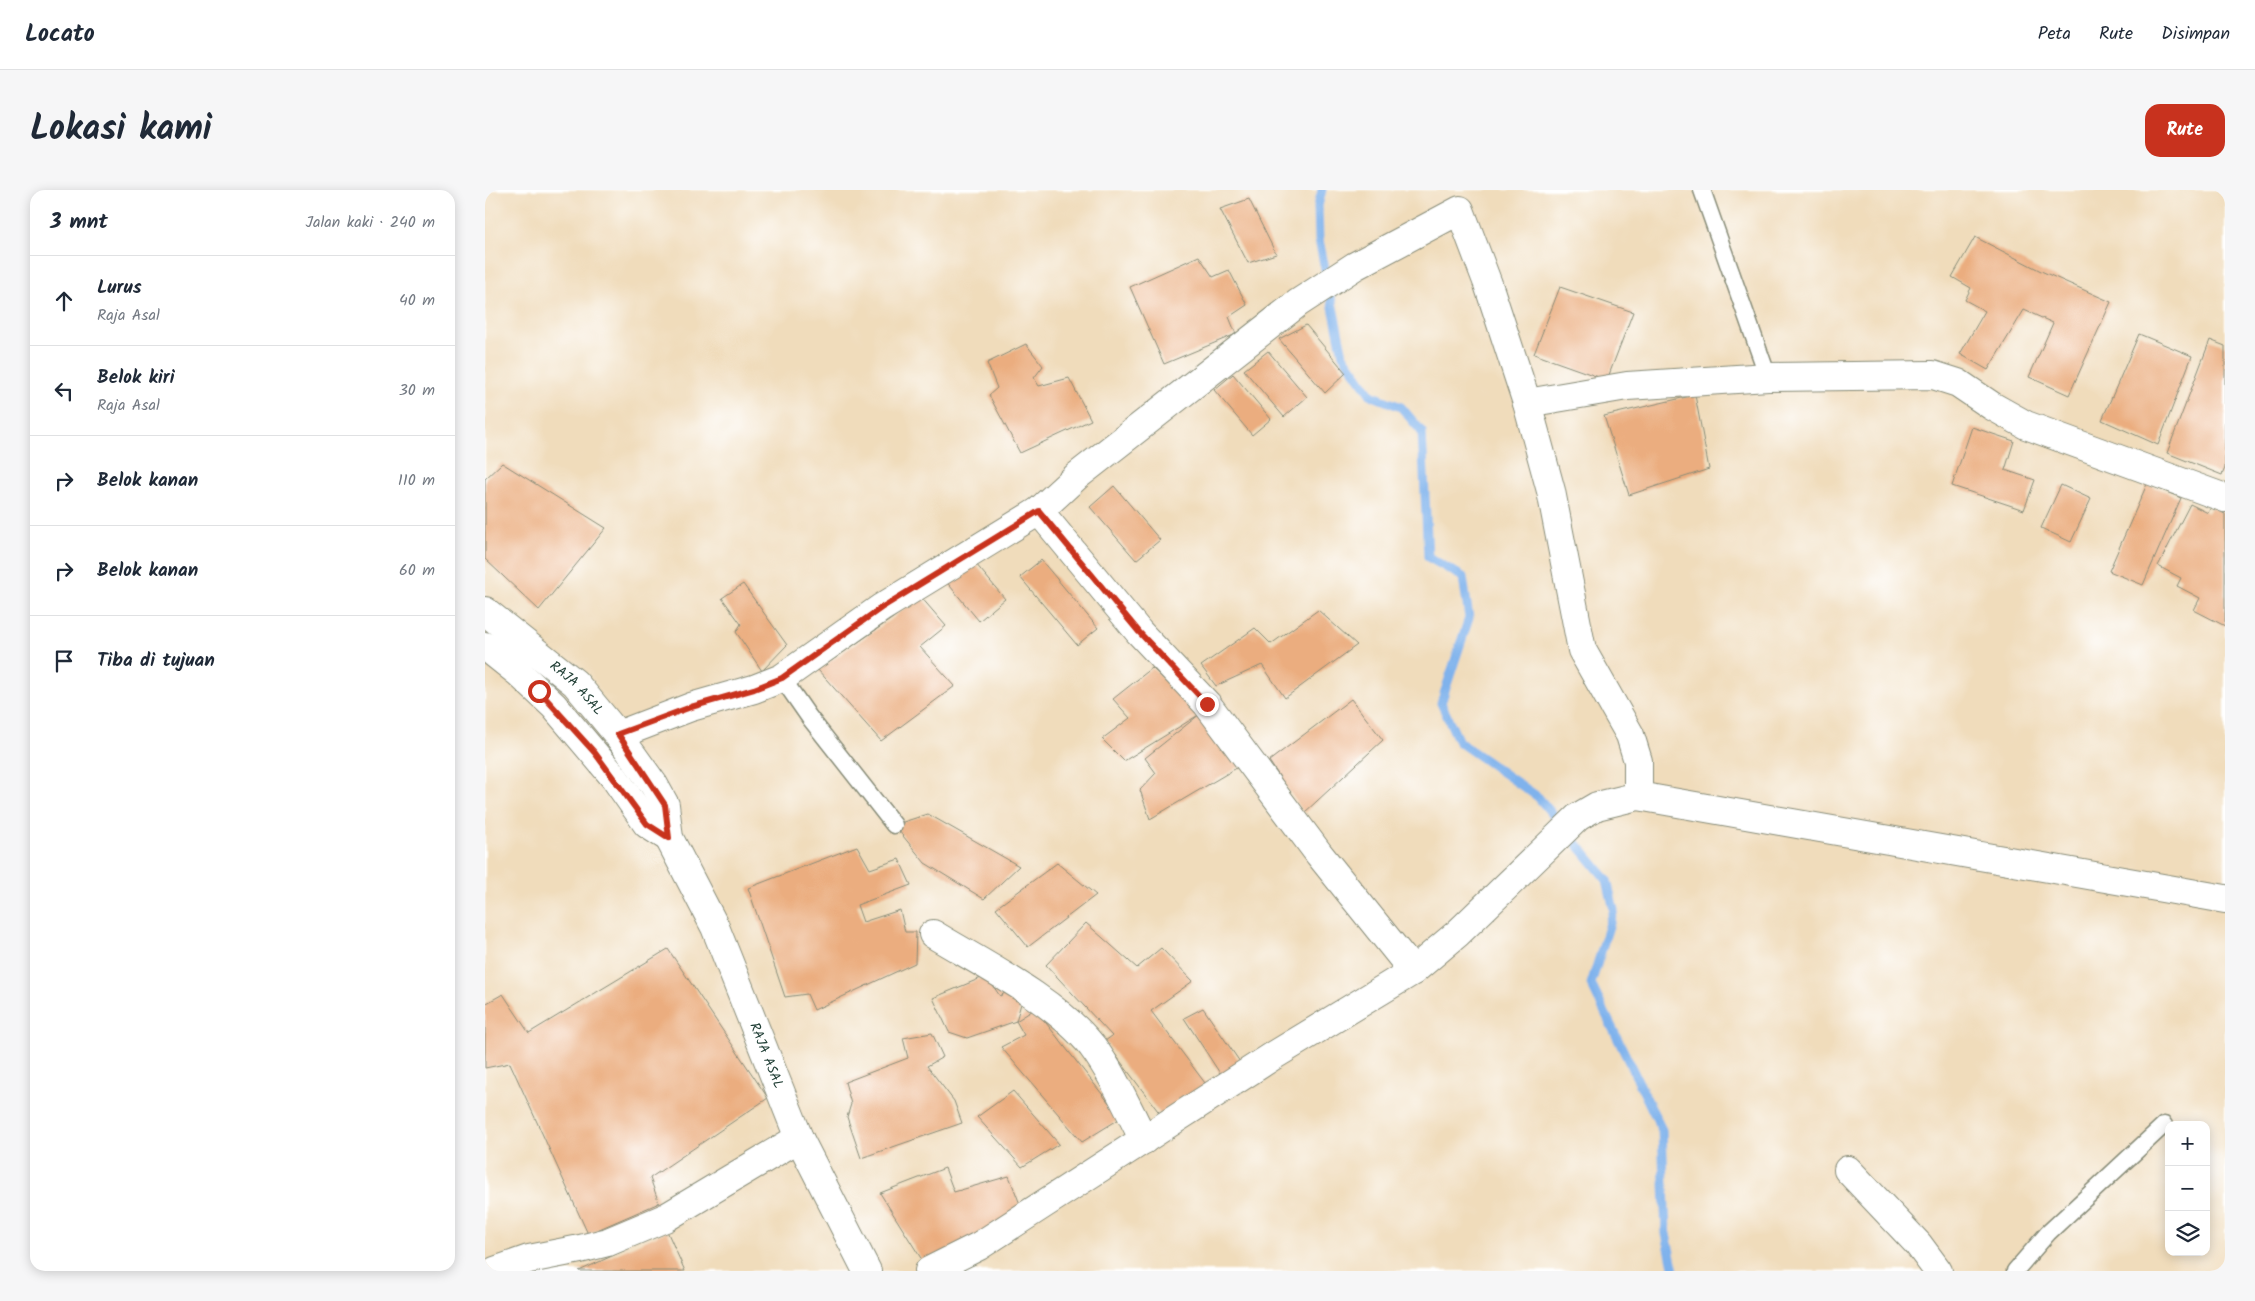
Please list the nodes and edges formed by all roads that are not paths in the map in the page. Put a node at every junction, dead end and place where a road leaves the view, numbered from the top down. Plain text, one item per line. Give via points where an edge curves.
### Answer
1 (1701, 190) edge
2 (1456, 200) edge
3 (1767, 377) junction
4 (1527, 403) junction
5 (2225, 498) edge
6 (1039, 511) junction
7 (485, 611) edge
8 (485, 646) edge
9 (782, 678) junction
10 (618, 734) junction
11 (1638, 796) junction
12 (894, 825) dead end
13 (669, 838) junction
14 (2225, 899) edge
15 (933, 934) dead end
16 (1413, 971) junction
17 (2164, 1125) dead end
18 (799, 1138) junction
19 (1144, 1140) junction
20 (1847, 1170) dead end
21 (495, 1271) edge
22 (867, 1271) edge
23 (929, 1271) edge
24 (1938, 1271) edge
25 (2015, 1271) edge

1 - 3 lane
2 - 4 street
2 - 6 street via 1298,303 1077,476
3 - 4 street via 1627,386
3 - 5 street via 1933,375 1958,383 2026,425
4 - 11 street via 1551,491 1582,650 1630,734 1638,761
6 - 9 street via 881,608
6 - 16 street via 1139,632 1207,704 1319,854
7 - 10 street, RAJA ASAL via 575,682
8 - 13 street, RAJA ASAL via 554,706 614,777 647,824
9 - 10 street
9 - 12 lane
10 - 13 street, RAJA ASAL via 665,805
11 - 14 street
11 - 16 street via 1597,806 1578,817 1458,933
13 - 18 street, RAJA ASAL via 715,927
15 - 19 street via 1053,1009 1078,1032 1103,1062
16 - 19 street via 1360,1001
17 - 25 lane via 2049,1233
18 - 21 street via 665,1218 609,1242 529,1259
18 - 22 street, RAJA ASAL
19 - 23 street via 979,1246
20 - 24 street via 1918,1244

